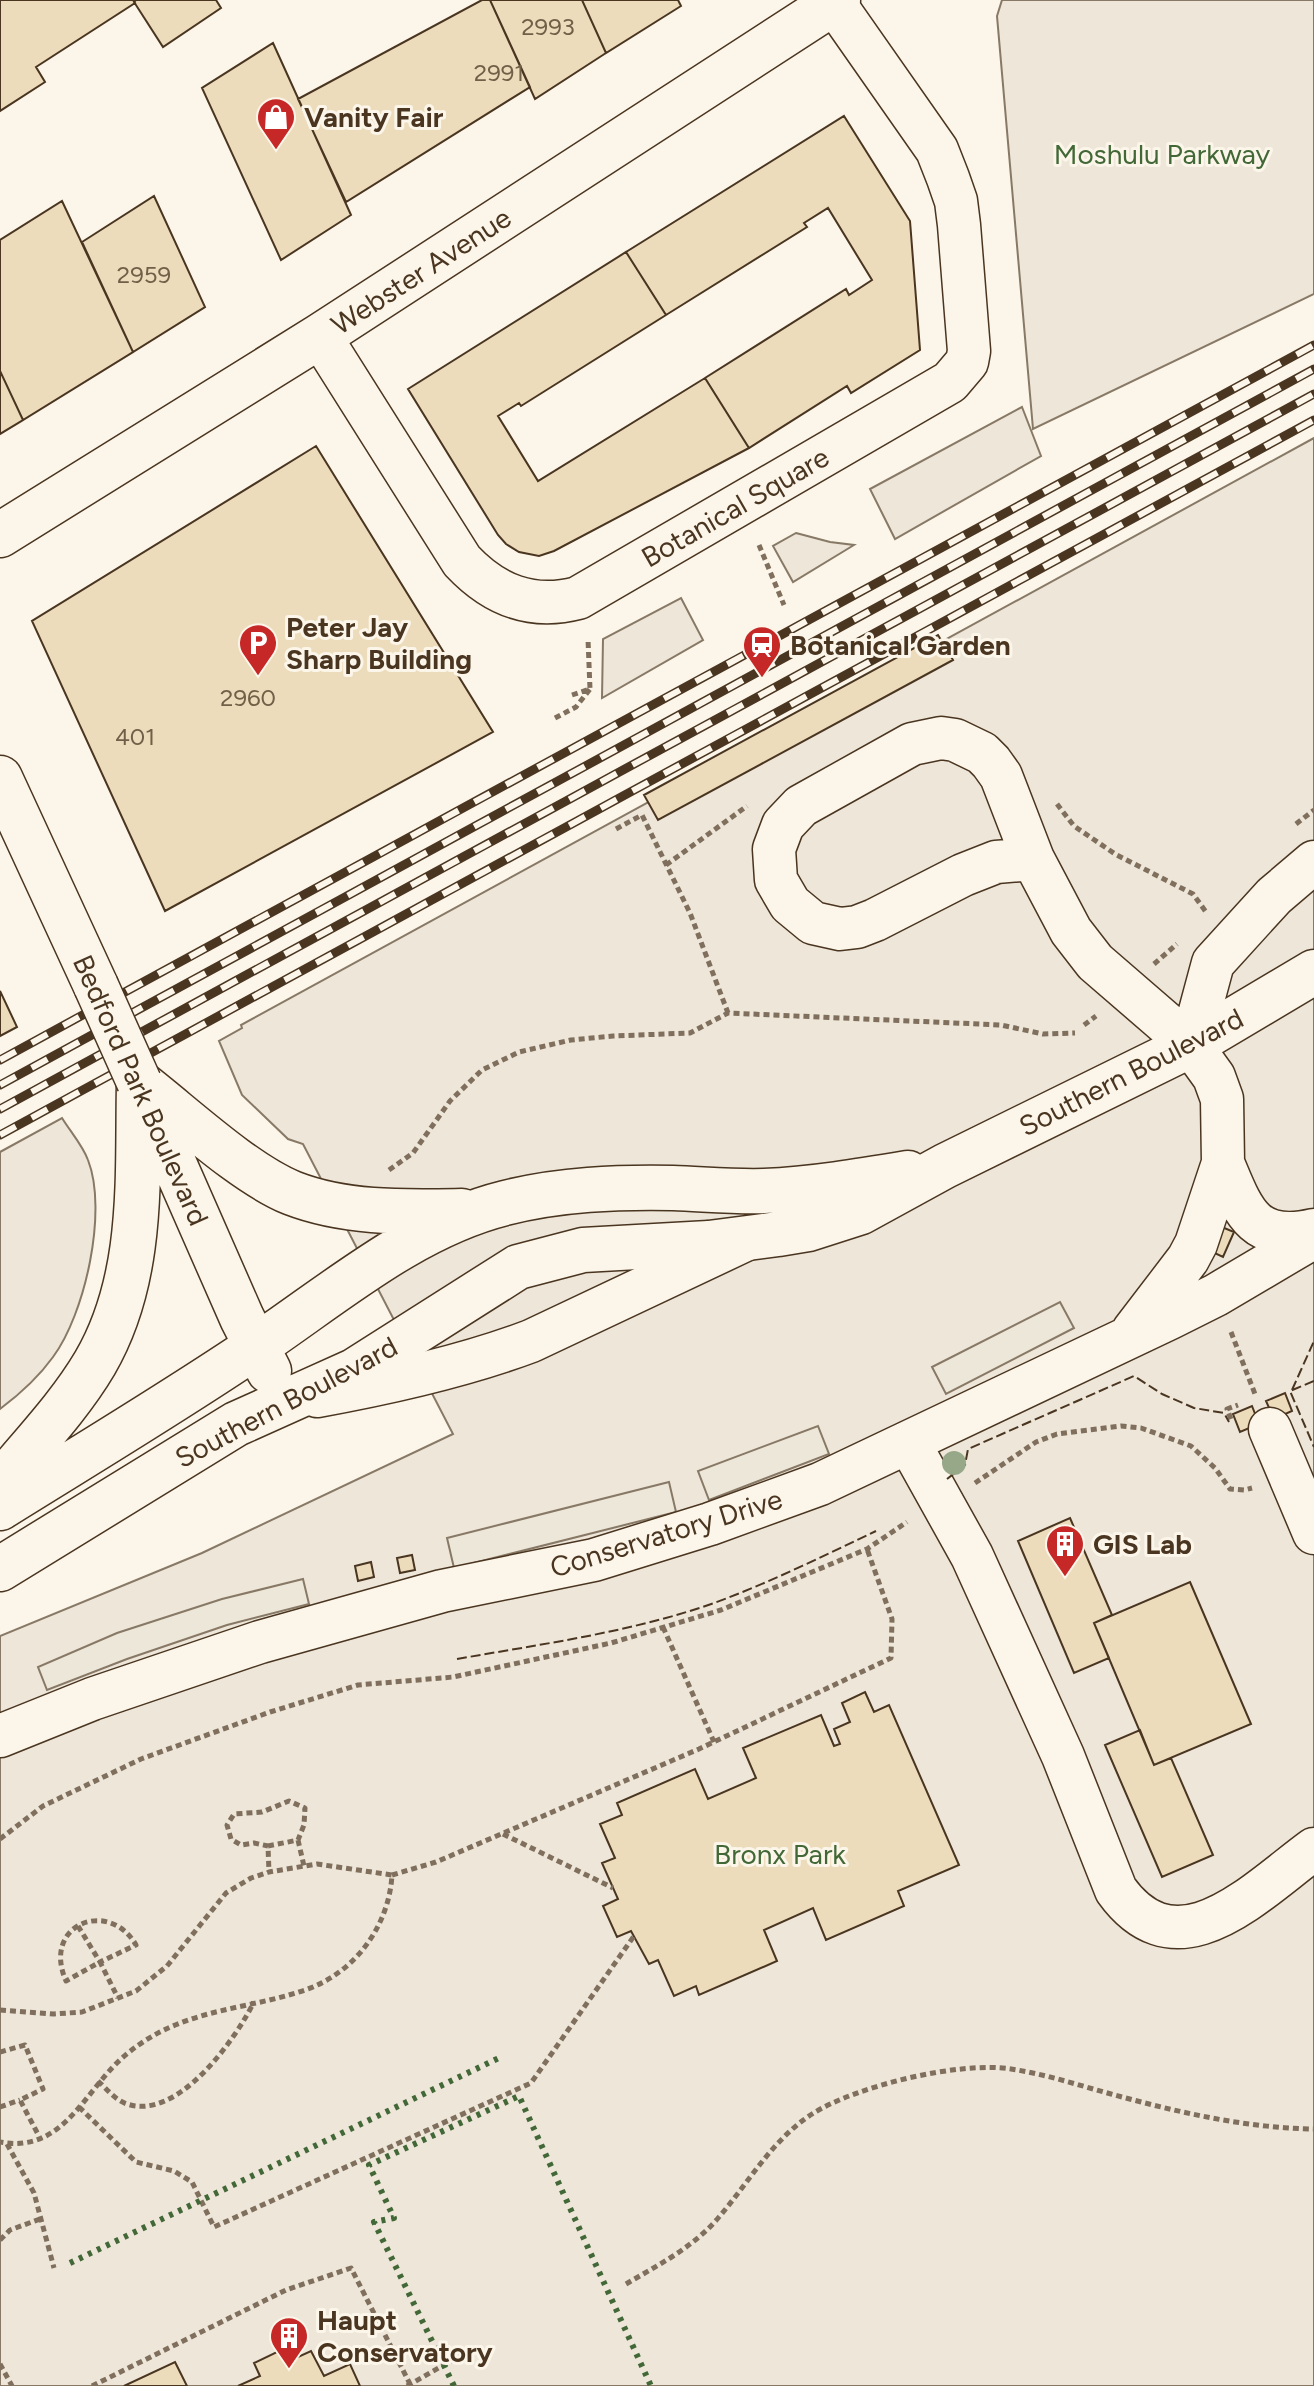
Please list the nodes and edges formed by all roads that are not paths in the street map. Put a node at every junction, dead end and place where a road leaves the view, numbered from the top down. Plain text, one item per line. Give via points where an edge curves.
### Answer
1 (835, 1) edge
2 (320, 336) junction
3 (0, 535) edge
4 (0, 778) edge
5 (1033, 859) junction
6 (1314, 862) edge
7 (1314, 972) edge
8 (1191, 1045) junction
9 (139, 1082) junction
10 (1223, 1163) junction
11 (945, 1166) junction
12 (472, 1211) junction
13 (1314, 1230) edge
14 (1314, 1237) edge
15 (747, 1239) junction
16 (1128, 1338) junction
17 (256, 1346) junction
18 (284, 1401) junction
19 (1263, 1413) road end
20 (909, 1443) junction
21 (0, 1484) edge
22 (1305, 1504) edge
23 (0, 1508) edge
24 (0, 1569) edge
25 (0, 1736) edge
26 (1314, 1849) edge

1 - 2 main road, Webster Avenue
1 - 2 street, Botanical Square via 937,150 956,201 969,333 967,362 950,382 578,598 558,603 522,600 475,576
2 - 3 main road, Webster Avenue
4 - 9 main road, Bedford Park Boulevard, bridge
5 - 5 street via 991,762 969,745 941,738 912,744 811,798 783,825 774,849 776,880 790,904 813,923 840,929 866,924 996,862
5 - 8 street via 1071,931 1095,962
6 - 8 street via 1274,896 1213,963
7 - 8 main road, Southern Boulevard
8 - 10 street via 1214,1077 1222,1099
8 - 11 main road, Southern Boulevard
9 - 12 main road via 253,1170 293,1193 371,1210
9 - 17 main road, Bedford Park Boulevard
9 - 21 main road via 135,1239 117,1317 81,1384
10 - 13 street via 1242,1208 1254,1222 1294,1234
10 - 16 street via 1188,1259
11 - 12 main road, Southern Boulevard via 763,1191 591,1189
11 - 15 main road, Southern Boulevard via 861,1212 808,1229
12 - 17 main road, Southern Boulevard via 405,1246
14 - 16 street, Conservatory Drive via 1222,1311
15 - 18 street via 495,1355
15 - 18 main road, Southern Boulevard via 583,1250 528,1263 354,1371
16 - 20 street, Conservatory Drive
17 - 18 main road, Bedford Park Boulevard
17 - 23 main road, Southern Boulevard
18 - 24 main road, Southern Boulevard via 236,1424
19 - 22 street
20 - 25 street, Conservatory Drive via 820,1484 710,1524 594,1560 442,1591 260,1642
20 - 26 street via 979,1571 1126,1905 1157,1925 1209,1921 1236,1909

